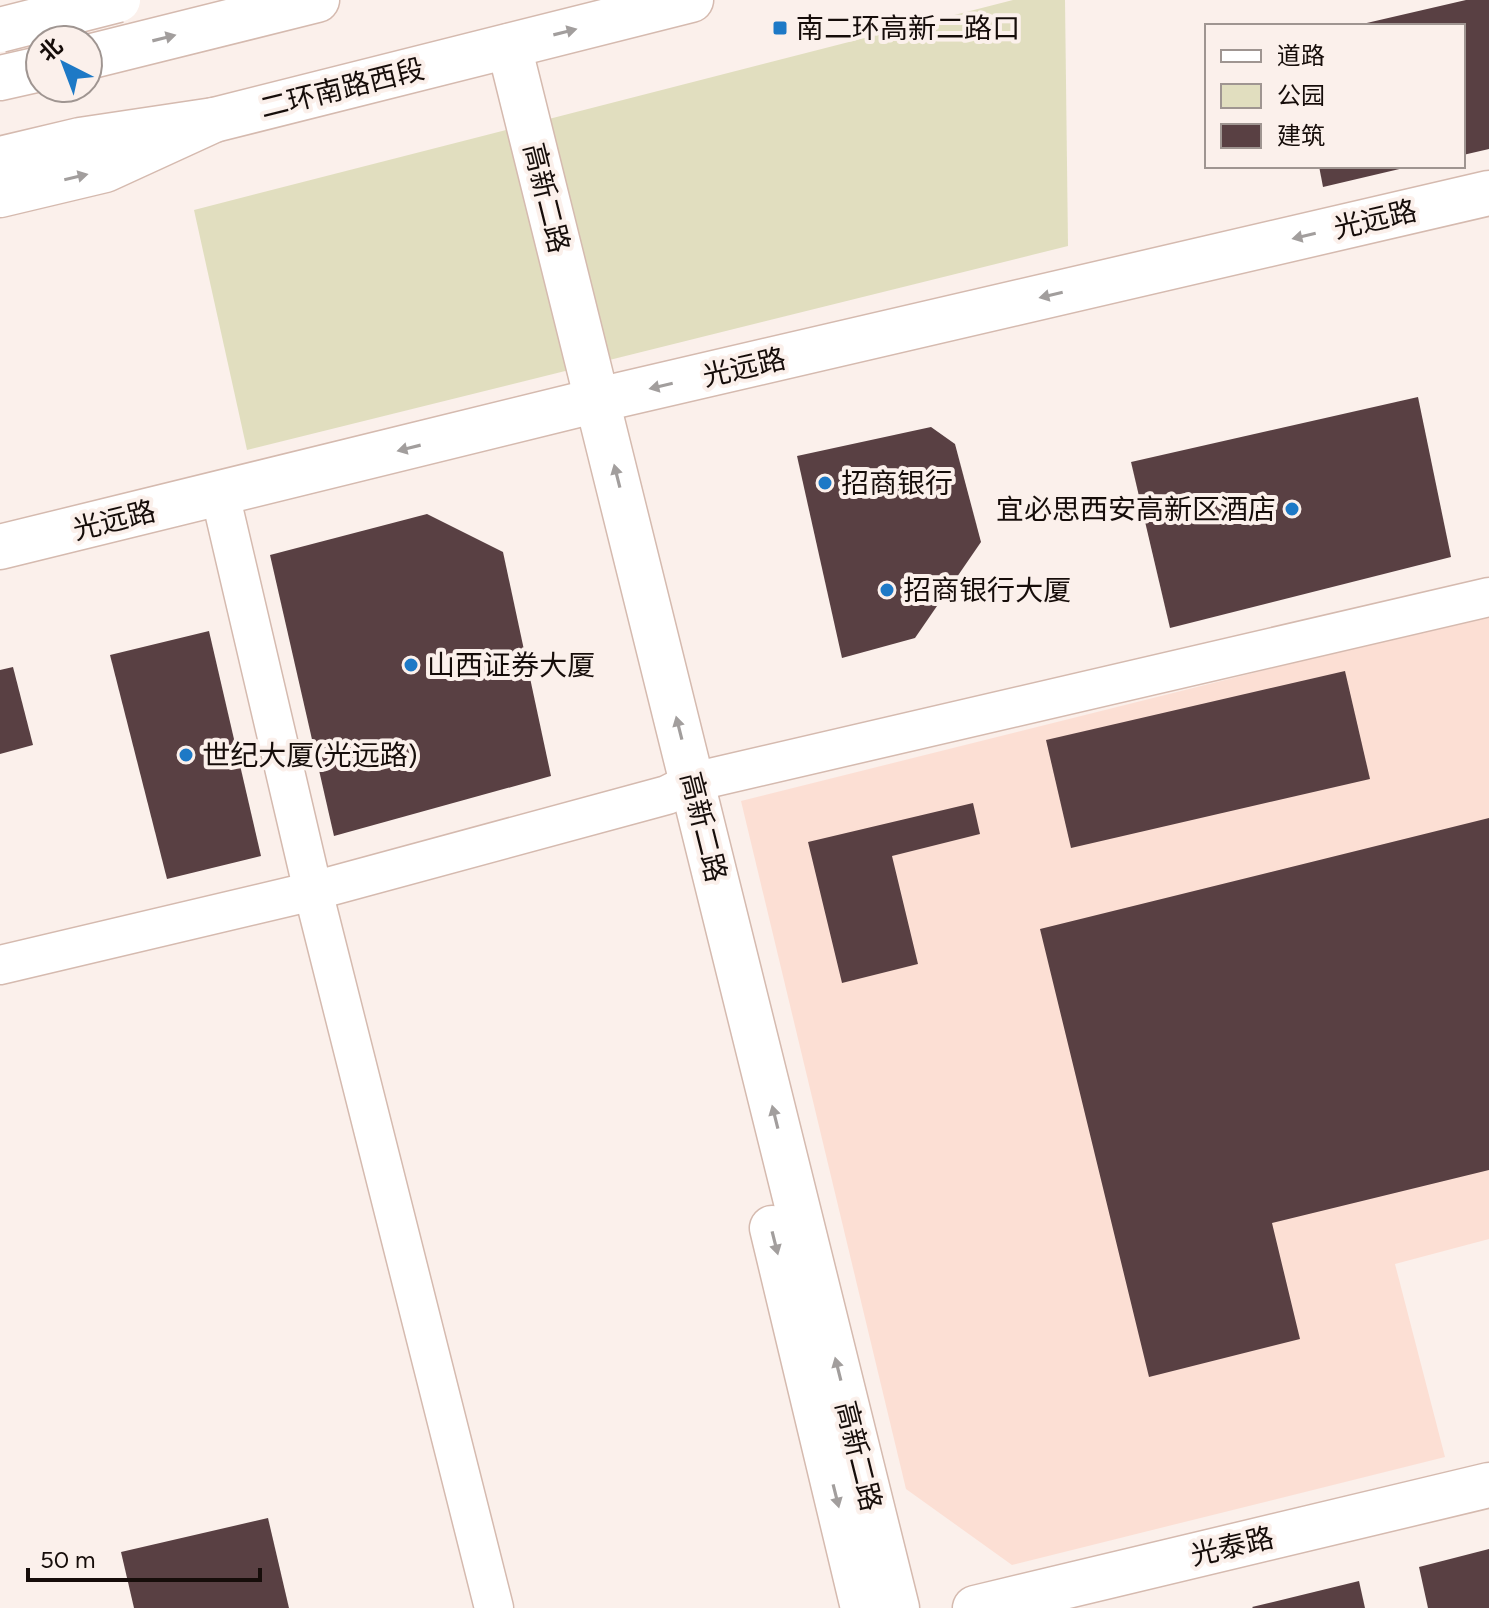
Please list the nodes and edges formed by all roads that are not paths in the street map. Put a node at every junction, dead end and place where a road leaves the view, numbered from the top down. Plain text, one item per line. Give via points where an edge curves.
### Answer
1 (118, 0) edge
2 (317, 0) edge
3 (691, 0) edge
4 (0, 30) edge
5 (495, 50) junction
6 (104, 53) edge
7 (24, 73) edge
8 (0, 78) edge
9 (214, 120) junction
10 (0, 159) edge
11 (1489, 193) edge
12 (0, 195) edge
13 (583, 404) junction
14 (220, 494) junction
15 (0, 547) edge
16 (1489, 597) edge
17 (680, 788) junction
18 (313, 891) junction
19 (0, 965) edge
20 (1489, 1485) edge
21 (494, 1608) edge
22 (863, 1608) edge
23 (897, 1608) edge
24 (975, 1608) edge

1 - 4 main road, bridge
6 -> 2 main road
5 -> 3 main road, 二环南路西段
5 - 9 main road, 二环南路西段
5 - 13 main road, 高新二路
7 - 8 main road
9 - 10 main road via 80,140
12 -> 9 main road, 二环南路西段 via 105,170
11 -> 13 main road, 光远路
13 -> 14 main road, 光远路
13 - 17 main road, 高新二路
14 - 15 main road, 光远路
14 - 18 street
16 - 17 street
17 - 18 street
17 -> 22 main road, 高新二路
23 -> 17 main road, 高新二路
18 - 19 street
18 - 21 street
20 - 24 main road, 光泰路

